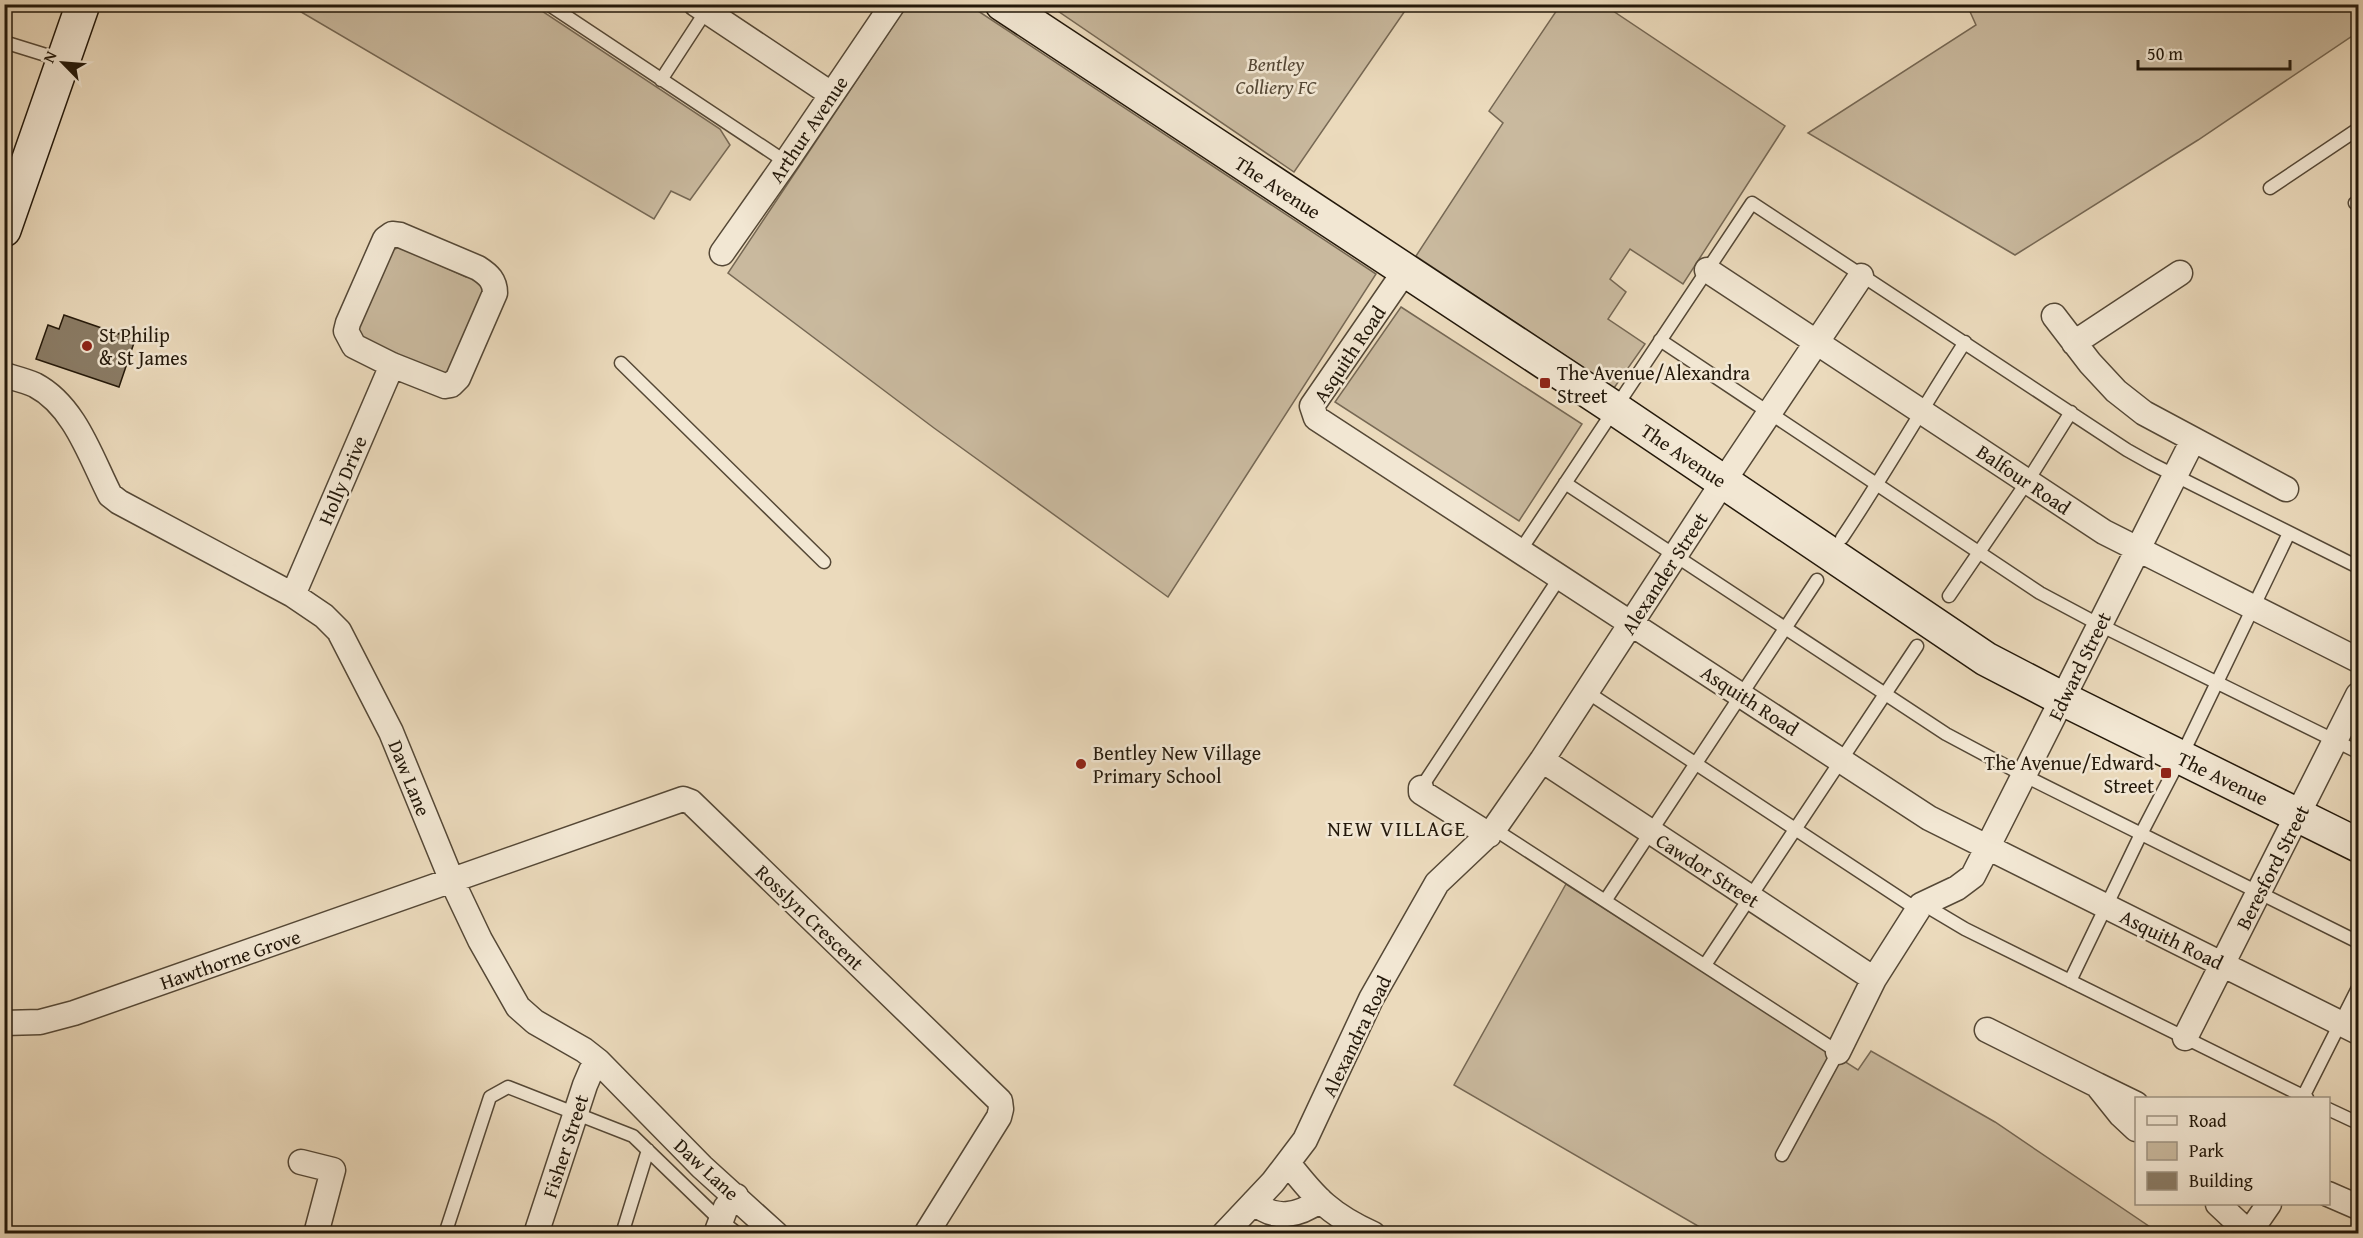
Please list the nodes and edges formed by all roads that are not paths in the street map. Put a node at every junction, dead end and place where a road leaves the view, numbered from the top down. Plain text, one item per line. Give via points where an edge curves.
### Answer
1 (83, 4) edge
2 (548, 4) edge
3 (893, 4) edge
4 (1002, 4) edge
5 (701, 8) edge
6 (4, 42) edge
7 (63, 60) junction
8 (662, 80) junction
9 (831, 94) junction
10 (2358, 129) edge
11 (786, 162) junction
12 (2270, 188) dead end
13 (4, 230) edge
14 (722, 253) dead end
15 (1707, 270) junction
16 (1405, 271) junction
17 (2180, 273) dead end
18 (1861, 276) junction
19 (2054, 316) dead end
20 (1660, 340) junction
21 (1818, 342) junction
22 (1965, 342) junction
23 (2074, 343) junction
24 (621, 363) dead end
25 (392, 365) junction
26 (4, 375) edge
27 (1614, 408) junction
28 (1921, 410) junction
29 (1770, 412) junction
30 (2071, 412) junction
31 (2193, 440) junction
32 (2175, 475) junction
33 (1723, 482) junction
34 (2027, 482) junction
35 (1565, 483) junction
36 (1879, 484) junction
37 (2286, 489) dead end
38 (2289, 533) junction
39 (1842, 538) dead end
40 (2138, 549) junction
41 (1980, 550) junction
42 (1520, 551) junction
43 (1676, 556) junction
44 (824, 562) dead end
45 (2358, 567) edge
46 (1560, 577) junction
47 (1817, 580) dead end
48 (293, 596) junction
49 (1949, 597) dead end
50 (2253, 607) junction
51 (1632, 623) junction
52 (2100, 625) junction
53 (1785, 628) junction
54 (1917, 646) dead end
55 (2358, 660) edge
56 (2216, 682) junction
57 (1587, 692) junction
58 (1885, 693) junction
59 (1741, 695) junction
60 (2358, 695) edge
61 (2063, 699) junction
62 (2336, 740) junction
63 (2358, 752) edge
64 (2181, 757) junction
65 (1841, 759) junction
66 (1542, 760) junction
67 (1694, 764) junction
68 (2025, 777) junction
69 (1420, 788) joint
70 (2299, 815) junction
71 (1794, 830) junction
72 (1650, 831) junction
73 (1490, 834) junction
74 (2141, 834) junction
75 (2358, 845) edge
76 (1988, 848) junction
77 (452, 880) junction
78 (2259, 892) junction
79 (1750, 897) junction
80 (1605, 901) junction
81 (2105, 906) junction
82 (1920, 907) junction
83 (2358, 942) edge
84 (2223, 965) junction
85 (1705, 966) junction
86 (1874, 980) junction
87 (2070, 981) junction
88 (2358, 988) edge
89 (4, 1023) edge
90 (2350, 1028) edge
91 (1987, 1030) dead end
92 (2185, 1038) junction
93 (1838, 1052) junction
94 (598, 1061) junction
95 (2097, 1085) junction
96 (2303, 1097) edge
97 (2306, 1097) edge
98 (2135, 1104) edge
99 (2330, 1110) edge
100 (575, 1115) junction
101 (2358, 1123) edge
102 (2135, 1128) edge
103 (648, 1150) junction
104 (1782, 1155) dead end
105 (301, 1162) dead end
106 (1288, 1163) junction
107 (2330, 1195) edge
108 (736, 1196) junction
109 (1320, 1200) junction
110 (1254, 1202) junction
111 (2220, 1205) edge
112 (2268, 1205) edge
113 (2358, 1207) edge
114 (1281, 1224) edge
115 (725, 1229) edge
116 (316, 1233) edge
117 (446, 1233) edge
118 (536, 1233) edge
119 (622, 1233) edge
120 (776, 1233) edge
121 (926, 1233) edge
122 (1224, 1233) edge
123 (1373, 1233) edge
124 (2250, 1233) edge

1 - 7 street
2 - 8 lane
3 - 9 street, Arthur Avenue
4 - 16 street, The Avenue
5 - 8 lane
5 - 9 street
6 - 7 lane
7 - 13 street
8 - 11 lane
9 - 11 street, Arthur Avenue
10 - 12 lane
11 - 14 street, Arthur Avenue
15 - 18 lane via 1752,203
15 - 20 lane
15 - 21 street, Balfour Road
16 - 27 street, The Avenue
16 - 42 street, Asquith Road via 1312,406 1312,412
17 - 23 street
18 - 21 street, Alexander Street
18 - 22 lane
19 - 23 street
20 - 27 lane
20 - 29 lane
21 - 28 street, Balfour Road
21 - 29 street, Alexander Street
22 - 28 lane
22 - 30 lane
23 - 31 street via 2116,391 2144,413
24 - 44 lane
25 - 25 street via 354,346 346,331 385,239 400,234 488,274 495,284 495,293 458,378 451,385
25 - 48 street, Holly Drive
26 - 48 street, Daw Lane via 36,386 70,416 111,495 119,502
27 - 33 street, The Avenue
27 - 35 lane
28 - 34 street, Balfour Road
28 - 36 lane
29 - 33 street, Alexander Street
29 - 36 lane
30 - 32 lane via 2127,450
30 - 34 lane
31 - 32 street, Edward Street
31 - 37 street
32 - 38 lane
32 - 40 street, Edward Street
33 - 43 street, Alexander Street
33 - 61 street, The Avenue via 1986,659
34 - 40 street, Balfour Road via 2104,532
34 - 41 lane
35 - 42 lane
35 - 43 lane
36 - 39 lane
36 - 41 lane
38 - 45 lane
38 - 50 lane
40 - 50 street, Balfour Road
40 - 52 street, Edward Street
41 - 49 lane
41 - 52 lane via 2040,592
42 - 46 street, Asquith Road
43 - 51 street, Alexander Street
43 - 53 lane
46 - 51 street, Asquith Road
46 - 69 lane
47 - 53 lane
48 - 77 street, Daw Lane via 339,631 391,732
50 - 55 street, Balfour Road
50 - 56 lane
51 - 57 street, Alexander Street
51 - 59 street, Asquith Road
52 - 56 lane
52 - 61 street, Edward Street
53 - 58 lane
53 - 59 lane
54 - 58 lane
56 - 62 lane
56 - 64 lane
57 - 66 street, Alexander Street
57 - 67 lane
58 - 65 lane
58 - 68 lane via 1946,734
59 - 65 street, Asquith Road
59 - 67 lane
60 - 62 street, Beresford Street
61 - 64 street, The Avenue
61 - 68 street, Edward Street
62 - 63 lane
62 - 70 street, Beresford Street
64 - 70 street, The Avenue
64 - 74 lane
65 - 71 lane
65 - 76 street, Asquith Road via 1929,818
66 - 72 street, Cawdor Street
66 - 73 street, Alexander Street
67 - 71 lane
67 - 72 lane
68 - 74 lane
68 - 76 street, Edward Street
69 - 73 street
70 - 75 street, The Avenue
70 - 78 street, Beresford Street
71 - 79 lane
71 - 82 lane
72 - 79 street, Cawdor Street
72 - 80 lane
73 - 80 lane
73 - 106 street, Alexandra Road via 1437,883 1371,999 1305,1140
74 - 78 lane
74 - 81 lane
76 - 81 street, Asquith Road
76 - 82 street, Edward Street via 1973,876
77 - 89 street, Hawthorne Grove via 74,1013 40,1022
77 - 94 street, Daw Lane via 518,1007
77 - 121 street, Rosslyn Crescent via 672,801 691,802 1000,1101 999,1117
78 - 83 lane
78 - 84 street, Beresford Street
79 - 85 lane
79 - 86 street, Cawdor Street
80 - 85 lane
81 - 84 street, Asquith Road
81 - 87 lane
82 - 86 street
82 - 87 lane
84 - 90 street, Asquith Road
84 - 92 street, Beresford Street
85 - 93 lane
86 - 93 street
87 - 92 lane
88 - 90 lane
90 - 97 lane
91 - 95 street
92 - 96 lane
93 - 104 lane
94 - 100 street, Fisher Street
94 - 108 street, Daw Lane via 702,1167
95 - 98 street
95 - 102 street
99 - 101 lane
100 - 103 lane via 633,1136
100 - 117 lane via 508,1087 490,1097
100 - 118 street, Fisher Street
103 - 115 lane
103 - 119 lane
105 - 116 street via 333,1170
106 - 109 street
106 - 110 street, Alexandra Road
107 - 113 street
108 - 115 street via 726,1207
108 - 120 street, Daw Lane
109 - 114 street
109 - 123 street via 1350,1223
110 - 114 street
110 - 122 street, Alexandra Road
111 - 124 street
112 - 124 street

